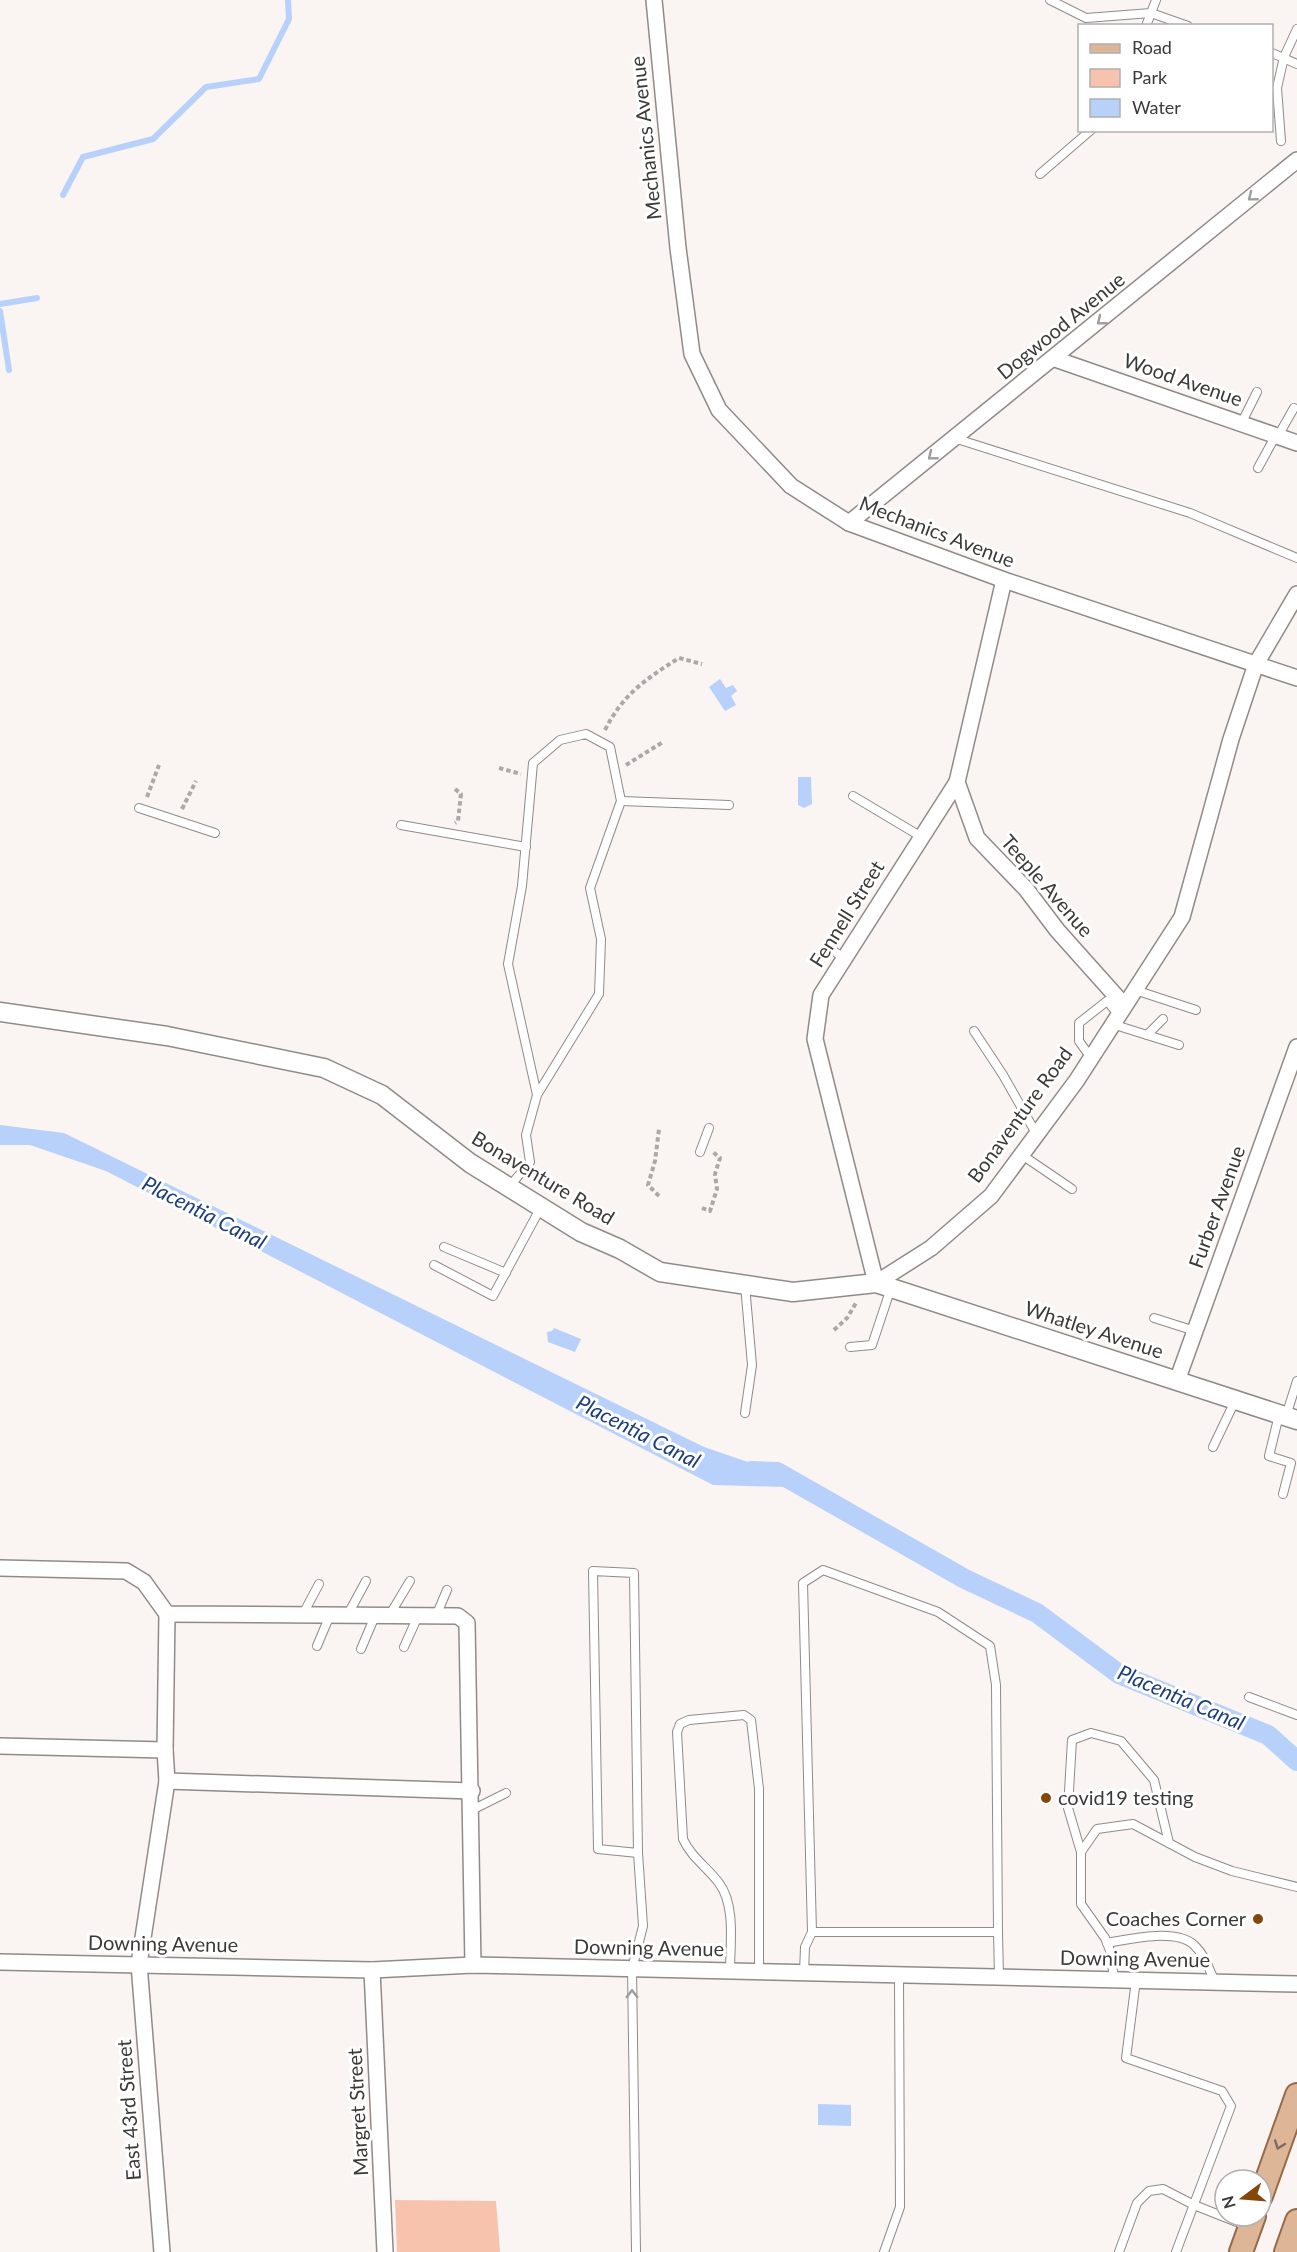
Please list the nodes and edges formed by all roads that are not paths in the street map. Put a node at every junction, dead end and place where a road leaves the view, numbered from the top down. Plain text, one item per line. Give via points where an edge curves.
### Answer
1 (654, 0) edge
2 (1050, 0) edge
3 (1156, 0) edge
4 (1151, 13) junction
5 (1147, 24) edge
6 (1182, 24) edge
7 (1297, 28) edge
8 (1273, 53) edge
9 (1284, 57) junction
10 (1297, 64) edge
11 (1089, 132) edge
12 (1281, 141) dead end
13 (1297, 160) edge
14 (1040, 174) dead end
15 (1055, 359) junction
16 (1257, 392) dead end
17 (1294, 408) dead end
18 (1242, 422) junction
19 (1277, 436) junction
20 (954, 438) junction
21 (1297, 443) edge
22 (1258, 468) dead end
23 (849, 523) junction
24 (1297, 558) edge
25 (1004, 580) junction
26 (1297, 594) edge
27 (1256, 664) junction
28 (1297, 678) edge
29 (957, 782) junction
30 (853, 796) dead end
31 (621, 801) junction
32 (729, 805) dead end
33 (141, 809) road end
34 (401, 825) dead end
35 (215, 832) dead end
36 (920, 836) junction
37 (526, 847) junction
38 (831, 949) dead end
39 (845, 959) junction
40 (1134, 990) junction
41 (1196, 1010) dead end
42 (0, 1012) edge
43 (1118, 1014) junction
44 (1163, 1019) dead end
45 (974, 1031) dead end
46 (1147, 1035) junction
47 (1179, 1045) dead end
48 (1297, 1047) edge
49 (1091, 1058) junction
50 (537, 1095) junction
51 (709, 1128) dead end
52 (1037, 1135) junction
53 (701, 1149) road end
54 (1022, 1155) junction
55 (509, 1187) junction
56 (1072, 1189) dead end
57 (541, 1207) junction
58 (444, 1247) dead end
59 (434, 1265) dead end
60 (506, 1273) junction
61 (877, 1285) junction
62 (745, 1286) junction
63 (1155, 1318) dead end
64 (1195, 1330) junction
65 (850, 1347) dead end
66 (1177, 1381) junction
67 (1297, 1381) edge
68 (1235, 1400) junction
69 (745, 1413) dead end
70 (1288, 1417) edge
71 (1213, 1447) dead end
72 (1283, 1494) dead end
73 (0, 1568) edge
74 (366, 1581) dead end
75 (410, 1581) dead end
76 (318, 1584) dead end
77 (447, 1590) dead end
78 (167, 1614) junction
79 (302, 1615) junction
80 (330, 1615) junction
81 (347, 1616) junction
82 (382, 1616) junction
83 (418, 1616) junction
84 (436, 1616) junction
85 (317, 1646) dead end
86 (404, 1647) dead end
87 (361, 1649) dead end
88 (1249, 1697) dead end
89 (1297, 1715) edge
90 (0, 1746) edge
91 (165, 1750) junction
92 (167, 1781) junction
93 (472, 1791) junction
94 (506, 1793) dead end
95 (472, 1810) junction
96 (1169, 1843) junction
97 (1081, 1852) junction
98 (638, 1853) junction
99 (1297, 1887) edge
100 (812, 1932) junction
101 (998, 1932) junction
102 (1107, 1943) junction
103 (0, 1962) edge
104 (139, 1964) junction
105 (473, 1965) junction
106 (632, 1969) junction
107 (372, 1970) junction
108 (730, 1971) junction
109 (759, 1972) junction
110 (804, 1973) junction
111 (898, 1975) junction
112 (999, 1977) junction
113 (1114, 1980) junction
114 (1136, 1980) junction
115 (1215, 1982) junction
116 (1297, 1984) edge
117 (1297, 2095) edge
118 (1271, 2168) edge
119 (1194, 2205) junction
120 (1213, 2210) edge
121 (1297, 2221) edge
122 (1250, 2228) edge
123 (162, 2252) edge
124 (385, 2252) edge
125 (636, 2252) edge
126 (884, 2252) edge
127 (1119, 2252) edge
128 (1176, 2252) edge
129 (1241, 2252) edge
130 (1286, 2252) edge

1 - 23 street, Mechanics Avenue via 692,354 719,410 791,486
2 - 4 lane via 1086,18
3 - 4 lane
4 - 5 lane
4 - 6 lane
7 - 9 lane
8 - 9 lane
9 - 10 lane
9 - 12 lane via 1277,88
11 - 14 lane
13 -> 15 street, Dogwood Avenue
15 - 18 street, Wood Avenue
15 - 20 street, Dogwood Avenue
16 - 18 lane
17 - 19 lane
18 - 19 street, Wood Avenue
19 - 21 street, Wood Avenue
19 - 22 lane
20 -> 23 street, Dogwood Avenue
20 - 24 lane via 1190,513
23 - 25 street, Mechanics Avenue
25 - 27 street, Mechanics Avenue
25 - 29 street, Fennell Street
26 - 27 street, Bonaventure Road
27 - 28 street, Mechanics Avenue
27 - 40 street, Bonaventure Road via 1182,917
29 - 36 street, Fennell Street
29 - 43 street, Teeple Avenue via 977,838 1026,889
30 - 36 lane
31 - 32 lane
31 - 37 lane via 610,747 586,734 560,740 533,763
31 - 50 lane via 590,888 601,939 599,994
33 - 35 lane
34 - 37 lane
36 - 39 street, Fennell Street
37 - 50 lane via 508,964
38 - 39 lane
39 - 61 street, Fennell Street via 821,995 816,1038
40 - 41 lane
40 - 43 street, Bonaventure Road
42 - 55 street, Bonaventure Road via 167,1036 324,1068 382,1095 470,1163
43 - 46 lane
43 - 49 street, Bonaventure Road
43 - 49 lane via 1107,1001 1079,1023 1079,1041
44 - 46 lane
45 - 52 lane
46 - 47 lane
48 - 64 street, Furber Avenue
49 - 52 street, Bonaventure Road
50 - 55 lane via 526,1135 530,1162
51 - 53 lane
52 - 54 street, Bonaventure Road
54 - 56 lane
54 - 61 street, Bonaventure Road via 991,1196 931,1248
55 - 57 street, Bonaventure Road
57 - 60 lane
57 - 62 street, Bonaventure Road via 660,1272
58 - 60 lane
59 - 60 lane via 493,1296
61 - 62 street, Bonaventure Road via 792,1292
61 - 65 lane via 872,1345
61 - 66 street, Whatley Avenue
62 - 69 lane via 752,1365
63 - 64 lane
64 - 66 street, Furber Avenue
66 - 68 street, Whatley Avenue
67 - 70 lane
68 - 70 street, Whatley Avenue
68 - 71 lane
70 - 72 lane via 1269,1456 1291,1463
73 - 78 street via 126,1571 144,1582
74 - 81 lane
75 - 82 lane
76 - 79 lane
77 - 84 lane
78 - 79 street
78 - 91 street, East 43rd Street
79 - 80 street
80 - 81 street
80 - 85 lane
81 - 82 street
82 - 83 street
82 - 87 lane
83 - 84 street
83 - 86 lane
84 - 93 street via 458,1616 468,1623
88 - 89 lane
90 - 91 street
91 - 92 street, East 43rd Street
92 - 93 street
92 - 104 street, East 43rd Street
93 - 95 street
94 - 95 lane
95 - 105 street
96 - 97 lane via 1143,1827 1120,1824 1097,1828
96 - 97 lane via 1154,1780 1121,1741 1091,1733 1072,1740 1068,1808
96 - 99 lane via 1232,1871
97 - 102 lane via 1081,1904
98 - 98 lane via 634,1573 593,1571 598,1849
98 - 106 lane via 643,1926
100 - 101 lane
100 - 101 lane via 803,1582 823,1570 938,1612 990,1646 996,1685
100 - 110 lane via 805,1947
101 - 112 lane
102 - 113 lane
102 - 115 lane via 1159,1936 1192,1943
103 - 104 street, Downing Avenue
104 - 107 street, Downing Avenue
104 - 123 street, East 43rd Street
105 - 106 street, Downing Avenue
105 - 107 street, Downing Avenue
106 - 108 street, Downing Avenue
125 -> 106 lane
107 - 124 street, Margret Street
108 - 109 street, Downing Avenue
108 - 109 lane via 727,1896 683,1839 677,1732 680,1724 689,1720 744,1715 751,1720 759,1789
109 - 110 street, Downing Avenue
110 - 111 street, Downing Avenue
111 - 112 street, Downing Avenue
111 - 126 lane via 900,2207
112 - 113 street, Downing Avenue
113 - 114 street, Downing Avenue
114 - 115 street, Downing Avenue
114 - 119 lane via 1126,2058 1222,2091 1231,2106
115 - 116 street, Downing Avenue
117 -> 118 main road
119 - 120 lane
119 - 127 lane via 1163,2189 1149,2191 1137,2203
119 - 128 lane
121 - 130 main road
122 - 129 main road

